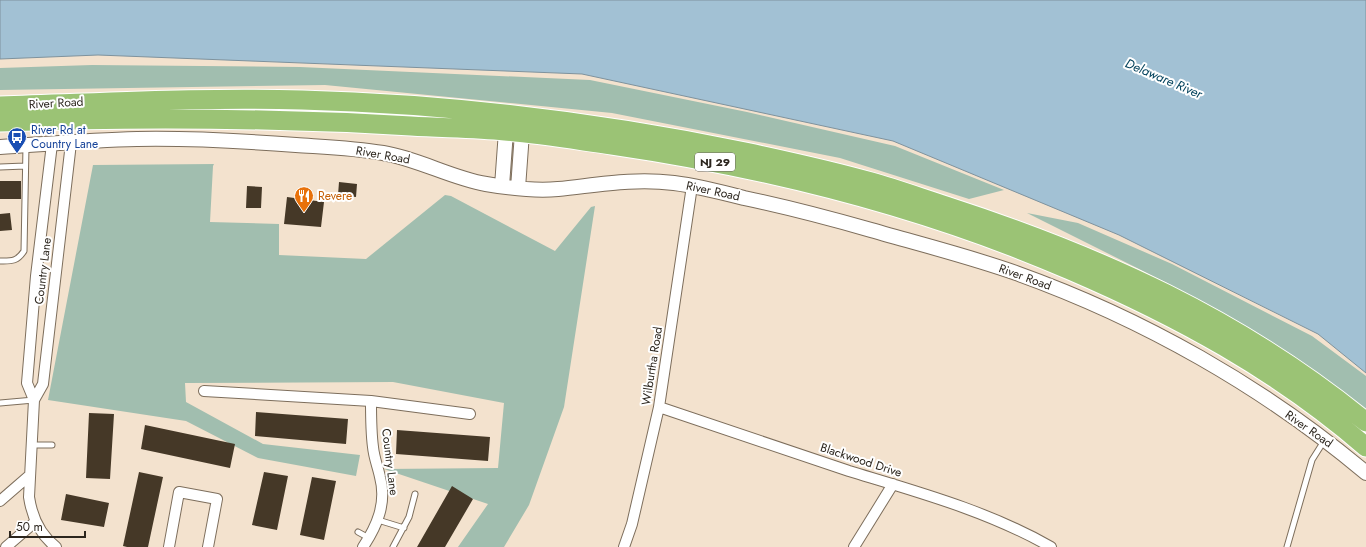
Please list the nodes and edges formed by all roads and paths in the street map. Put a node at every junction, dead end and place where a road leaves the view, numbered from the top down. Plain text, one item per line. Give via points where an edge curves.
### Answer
1 (0, 106) edge
2 (516, 114) junction
3 (0, 122) edge
4 (514, 132) junction
5 (71, 143) junction
6 (52, 144) junction
7 (26, 145) junction
8 (0, 147) edge
9 (25, 166) junction
10 (0, 167) edge
11 (502, 186) junction
12 (692, 186) junction
13 (518, 188) junction
14 (0, 260) edge
15 (204, 391) dead end
16 (34, 400) junction
17 (371, 401) junction
18 (0, 403) edge
19 (659, 407) junction
20 (470, 414) dead end
21 (1366, 422) edge
22 (1325, 440) junction
23 (32, 445) junction
24 (52, 445) dead end
25 (1366, 446) edge
26 (1366, 473) edge
27 (30, 475) junction
28 (893, 484) junction
29 (415, 494) dead end
30 (0, 501) edge
31 (378, 520) junction
32 (35, 522) junction
33 (404, 528) junction
34 (358, 532) dead end
35 (369, 538) junction
36 (6, 547) edge
37 (56, 547) edge
38 (169, 547) edge
39 (208, 547) edge
40 (363, 547) edge
41 (393, 547) edge
42 (624, 547) edge
43 (854, 547) edge
44 (1051, 547) edge
45 (1287, 547) edge

1 - 2 highway, River Road / NJ 29 via 264,99 399,105
2 - 4 street
2 - 21 highway, River Road / NJ 29 via 621,129 797,164 874,183 1046,240 1127,274 1229,327 1275,355
3 - 4 highway, River Road / NJ 29 via 134,118 221,119 346,122
4 - 11 street
4 - 13 street
4 - 25 highway, River Road / NJ 29 via 659,152 800,180 869,198 996,240 1105,285 1189,325 1279,380
5 - 6 street, River Road
5 - 11 street, River Road via 138,139 223,140 363,150 415,160 462,178
5 - 16 street, Country Lane via 43,384
6 - 7 street, River Road
6 - 16 street, Country Lane via 36,276 27,383
7 - 8 street, River Road
7 - 9 lane
9 - 10 lane
9 - 14 lane via 24,251 20,258 11,261
11 - 13 street, River Road
12 - 13 street, River Road via 639,181 559,189
12 - 19 street, Wilburtha Road
12 - 22 street, River Road via 833,219 1015,273 1067,292 1182,348 1279,408
15 - 17 street
16 - 18 lane
16 - 23 street, Country Lane
17 - 20 street
17 - 31 street, Country Lane via 373,448 382,490
19 - 28 street, Blackwood Drive
19 - 42 street, Wilburtha Road via 632,524
22 - 26 street, River Road
22 - 45 lane via 1312,460
23 - 24 lane
23 - 27 street, Country Lane
27 - 30 street
27 - 32 street, Country Lane via 29,497
28 - 43 street
28 - 44 street, Blackwood Drive via 990,517
29 - 33 lane
31 - 33 lane
31 - 35 street, Country Lane
32 - 36 street
32 - 37 street, Country Lane via 40,532
33 - 41 lane
34 - 35 lane
35 - 40 street, Country Lane
38 - 39 street via 179,492 217,499

